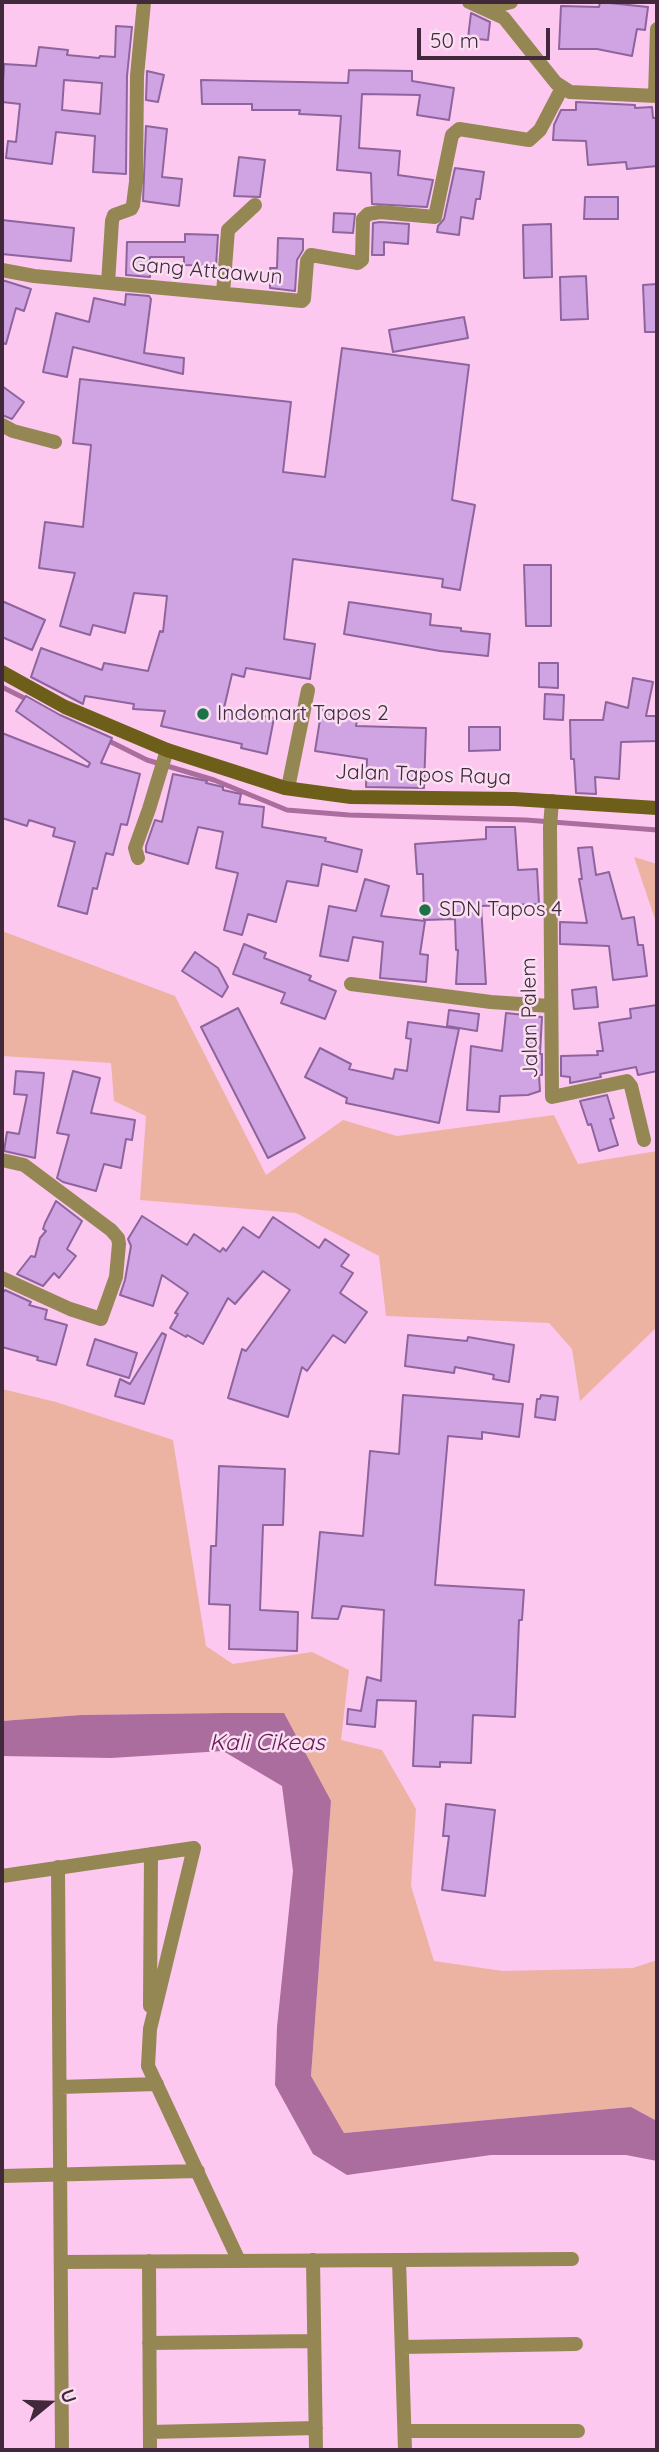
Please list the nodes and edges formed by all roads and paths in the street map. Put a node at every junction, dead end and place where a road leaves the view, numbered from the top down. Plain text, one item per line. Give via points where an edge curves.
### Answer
1 (144, 2) edge
2 (470, 2) edge
3 (511, 2) edge
4 (486, 9) junction
5 (657, 29) edge
6 (562, 88) junction
7 (656, 96) edge
8 (255, 205) dead end
9 (2, 270) edge
10 (108, 283) junction
11 (223, 293) junction
12 (2, 425) edge
13 (55, 442) dead end
14 (2, 672) edge
15 (308, 690) dead end
16 (164, 761) junction
17 (288, 788) junction
18 (657, 808) edge
19 (551, 814) junction
20 (138, 858) dead end
21 (351, 984) dead end
22 (550, 1006) junction
23 (645, 1140) dead end
24 (2, 1160) edge
25 (2, 1278) edge
26 (151, 1854) junction
27 (58, 1867) junction
28 (2, 1875) edge
29 (150, 2029) junction
30 (157, 2084) junction
31 (60, 2087) junction
32 (198, 2171) junction
33 (60, 2174) junction
34 (2, 2176) edge
35 (572, 2259) dead end
36 (313, 2260) junction
37 (399, 2260) junction
38 (149, 2261) junction
39 (239, 2261) junction
40 (61, 2262) junction
41 (314, 2341) junction
42 (149, 2343) junction
43 (576, 2344) dead end
44 (402, 2347) junction
45 (316, 2428) junction
46 (405, 2431) junction
47 (578, 2431) dead end
48 (150, 2432) junction
49 (62, 2450) edge
50 (150, 2450) edge
51 (316, 2450) edge
52 (405, 2450) edge

1 - 10 street via 136,76 133,205 114,215 112,221
2 - 4 street
3 - 4 street
4 - 6 street via 504,18
5 - 7 street
6 - 7 street
6 - 11 street, Gang Attaawun via 540,130 529,140 459,129 452,135 435,217 368,214 363,219 362,260 311,255 306,261 302,301
8 - 11 street via 228,230
9 - 10 street, Gang Attaawun
10 - 11 street, Gang Attaawun
12 - 13 street
14 - 16 main road, Jalan Tapos Raya
15 - 17 street
16 - 17 main road, Jalan Tapos Raya
16 - 20 street via 135,848
17 - 19 main road, Jalan Tapos Raya
18 - 19 main road, Jalan Tapos Raya
19 - 22 street, Jalan Palem
21 - 22 street
22 - 23 street, Jalan Palem via 552,1097 626,1081
24 - 25 street via 24,1165 111,1230 119,1244 116,1277 101,1319
26 - 27 street
26 - 29 street
26 - 29 street via 194,1847
27 - 28 street
27 - 31 street
29 - 30 street via 148,2066
30 - 31 street
30 - 32 street
31 - 33 street
32 - 33 street
32 - 39 street
33 - 34 street
33 - 40 street
35 - 37 street
36 - 37 street
36 - 39 street
36 - 41 street
37 - 44 street
38 - 39 street
38 - 40 street
38 - 42 street
40 - 49 street
41 - 42 street
41 - 45 street
42 - 48 street
43 - 44 street
44 - 46 street
45 - 48 street
45 - 51 street
46 - 47 street
46 - 52 street
48 - 50 street

